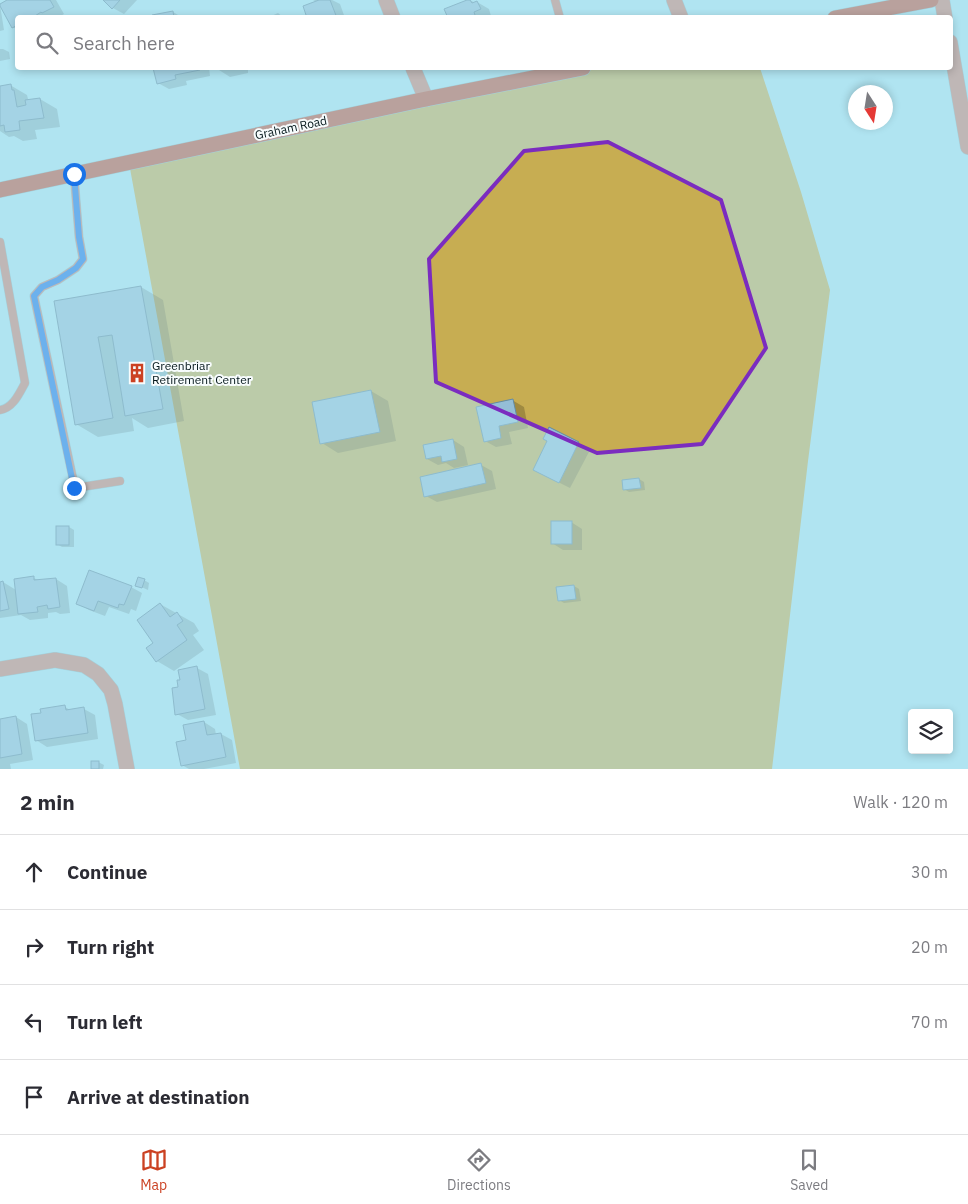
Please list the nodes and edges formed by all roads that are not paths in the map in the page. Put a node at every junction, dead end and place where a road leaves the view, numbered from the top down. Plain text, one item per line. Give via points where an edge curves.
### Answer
1 (386, 0) edge
2 (555, 0) edge
3 (674, 0) edge
4 (931, 0) edge
5 (942, 0) edge
6 (392, 15) edge
7 (559, 15) edge
8 (681, 15) edge
9 (851, 15) edge
10 (944, 15) edge
11 (953, 60) edge
12 (414, 70) edge
13 (568, 70) edge
14 (426, 100) junction
15 (968, 147) edge
16 (74, 174) junction
17 (0, 190) edge
18 (0, 242) edge
19 (0, 410) edge
20 (120, 481) dead end
21 (0, 669) edge
22 (128, 769) edge

1 - 6 street
2 - 7 lane
3 - 8 street
4 - 9 main road
5 - 10 street
11 - 15 street
12 - 14 street
13 - 14 main road, Graham Road
14 - 16 main road, Graham Road
16 - 17 main road, Graham Road
16 - 20 lane via 83,259 76,268 42,287 34,296 74,488
18 - 19 lane via 25,383 18,397 6,409
21 - 22 street via 55,660 84,665 98,674 113,697

